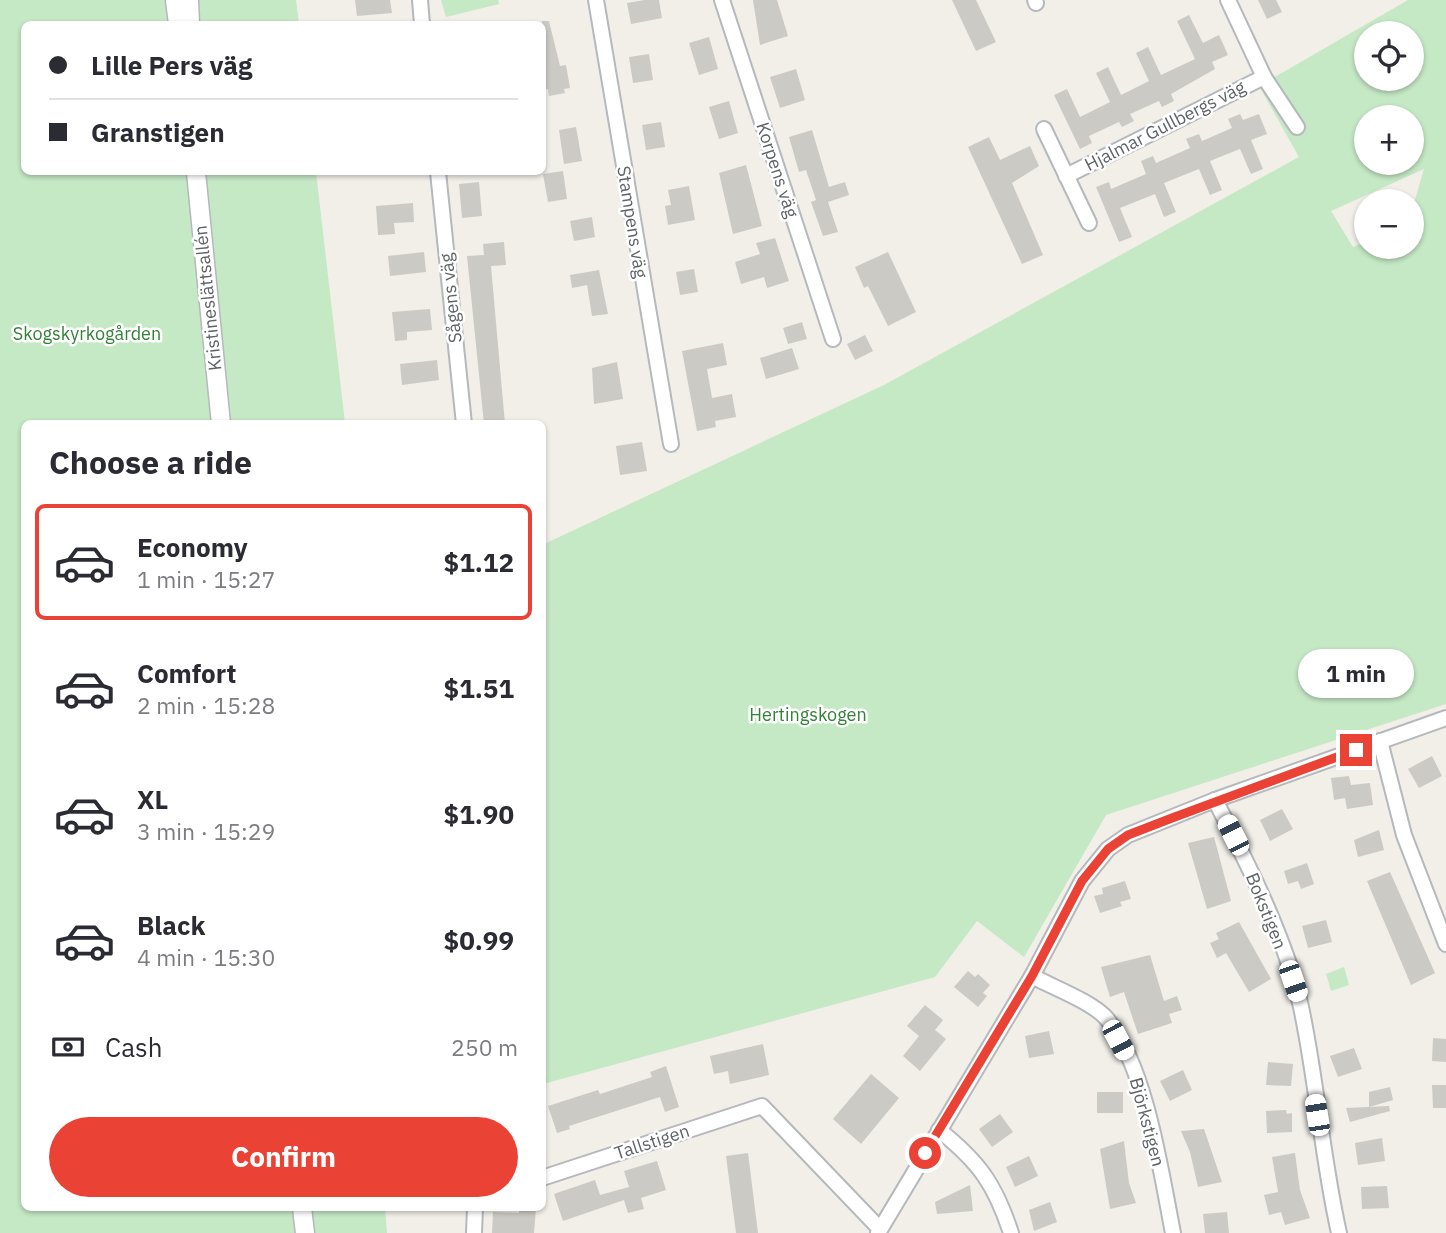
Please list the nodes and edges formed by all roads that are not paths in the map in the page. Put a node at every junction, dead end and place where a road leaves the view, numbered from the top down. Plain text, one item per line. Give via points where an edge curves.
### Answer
1 (175, 0) edge
2 (189, 0) edge
3 (420, 0) edge
4 (596, 0) edge
5 (722, 0) edge
6 (1228, 0) edge
7 (178, 21) edge
8 (190, 21) edge
9 (422, 21) edge
10 (1264, 77) junction
11 (1297, 127) dead end
12 (1044, 129) dead end
13 (196, 175) edge
14 (438, 175) edge
15 (1066, 176) junction
16 (1089, 223) dead end
17 (833, 339) dead end
18 (221, 420) edge
19 (464, 420) edge
20 (671, 444) dead end
21 (1446, 718) edge
22 (1380, 741) junction
23 (1216, 800) junction
24 (1446, 944) edge
25 (1032, 976) junction
26 (939, 1130) junction
27 (546, 1177) edge
28 (302, 1211) edge
29 (475, 1211) edge
30 (879, 1231) edge
31 (305, 1233) edge
32 (474, 1233) edge
33 (1011, 1233) edge
34 (1173, 1233) edge
35 (1339, 1233) edge

1 - 7 street
2 - 8 street
3 - 9 street
4 - 20 street, Stampens väg
5 - 17 street, Korpens väg
6 - 10 street
10 - 11 street
10 - 15 street, Hjalmar Gullbergs väg
12 - 15 street
13 - 18 street, Kristineslättsallén
14 - 19 street, Sågens väg
15 - 16 street
21 - 22 street
22 - 23 street
22 - 24 street via 1404,835
23 - 25 street via 1119,841 1092,866
23 - 35 street, Bokstigen via 1266,909 1301,1006
25 - 26 street
25 - 34 street, Björkstigen via 1106,1018 1129,1061 1149,1118
26 - 30 street
26 - 33 street via 983,1170
27 - 30 street, Tallstigen via 762,1106
28 - 31 street
29 - 32 street

